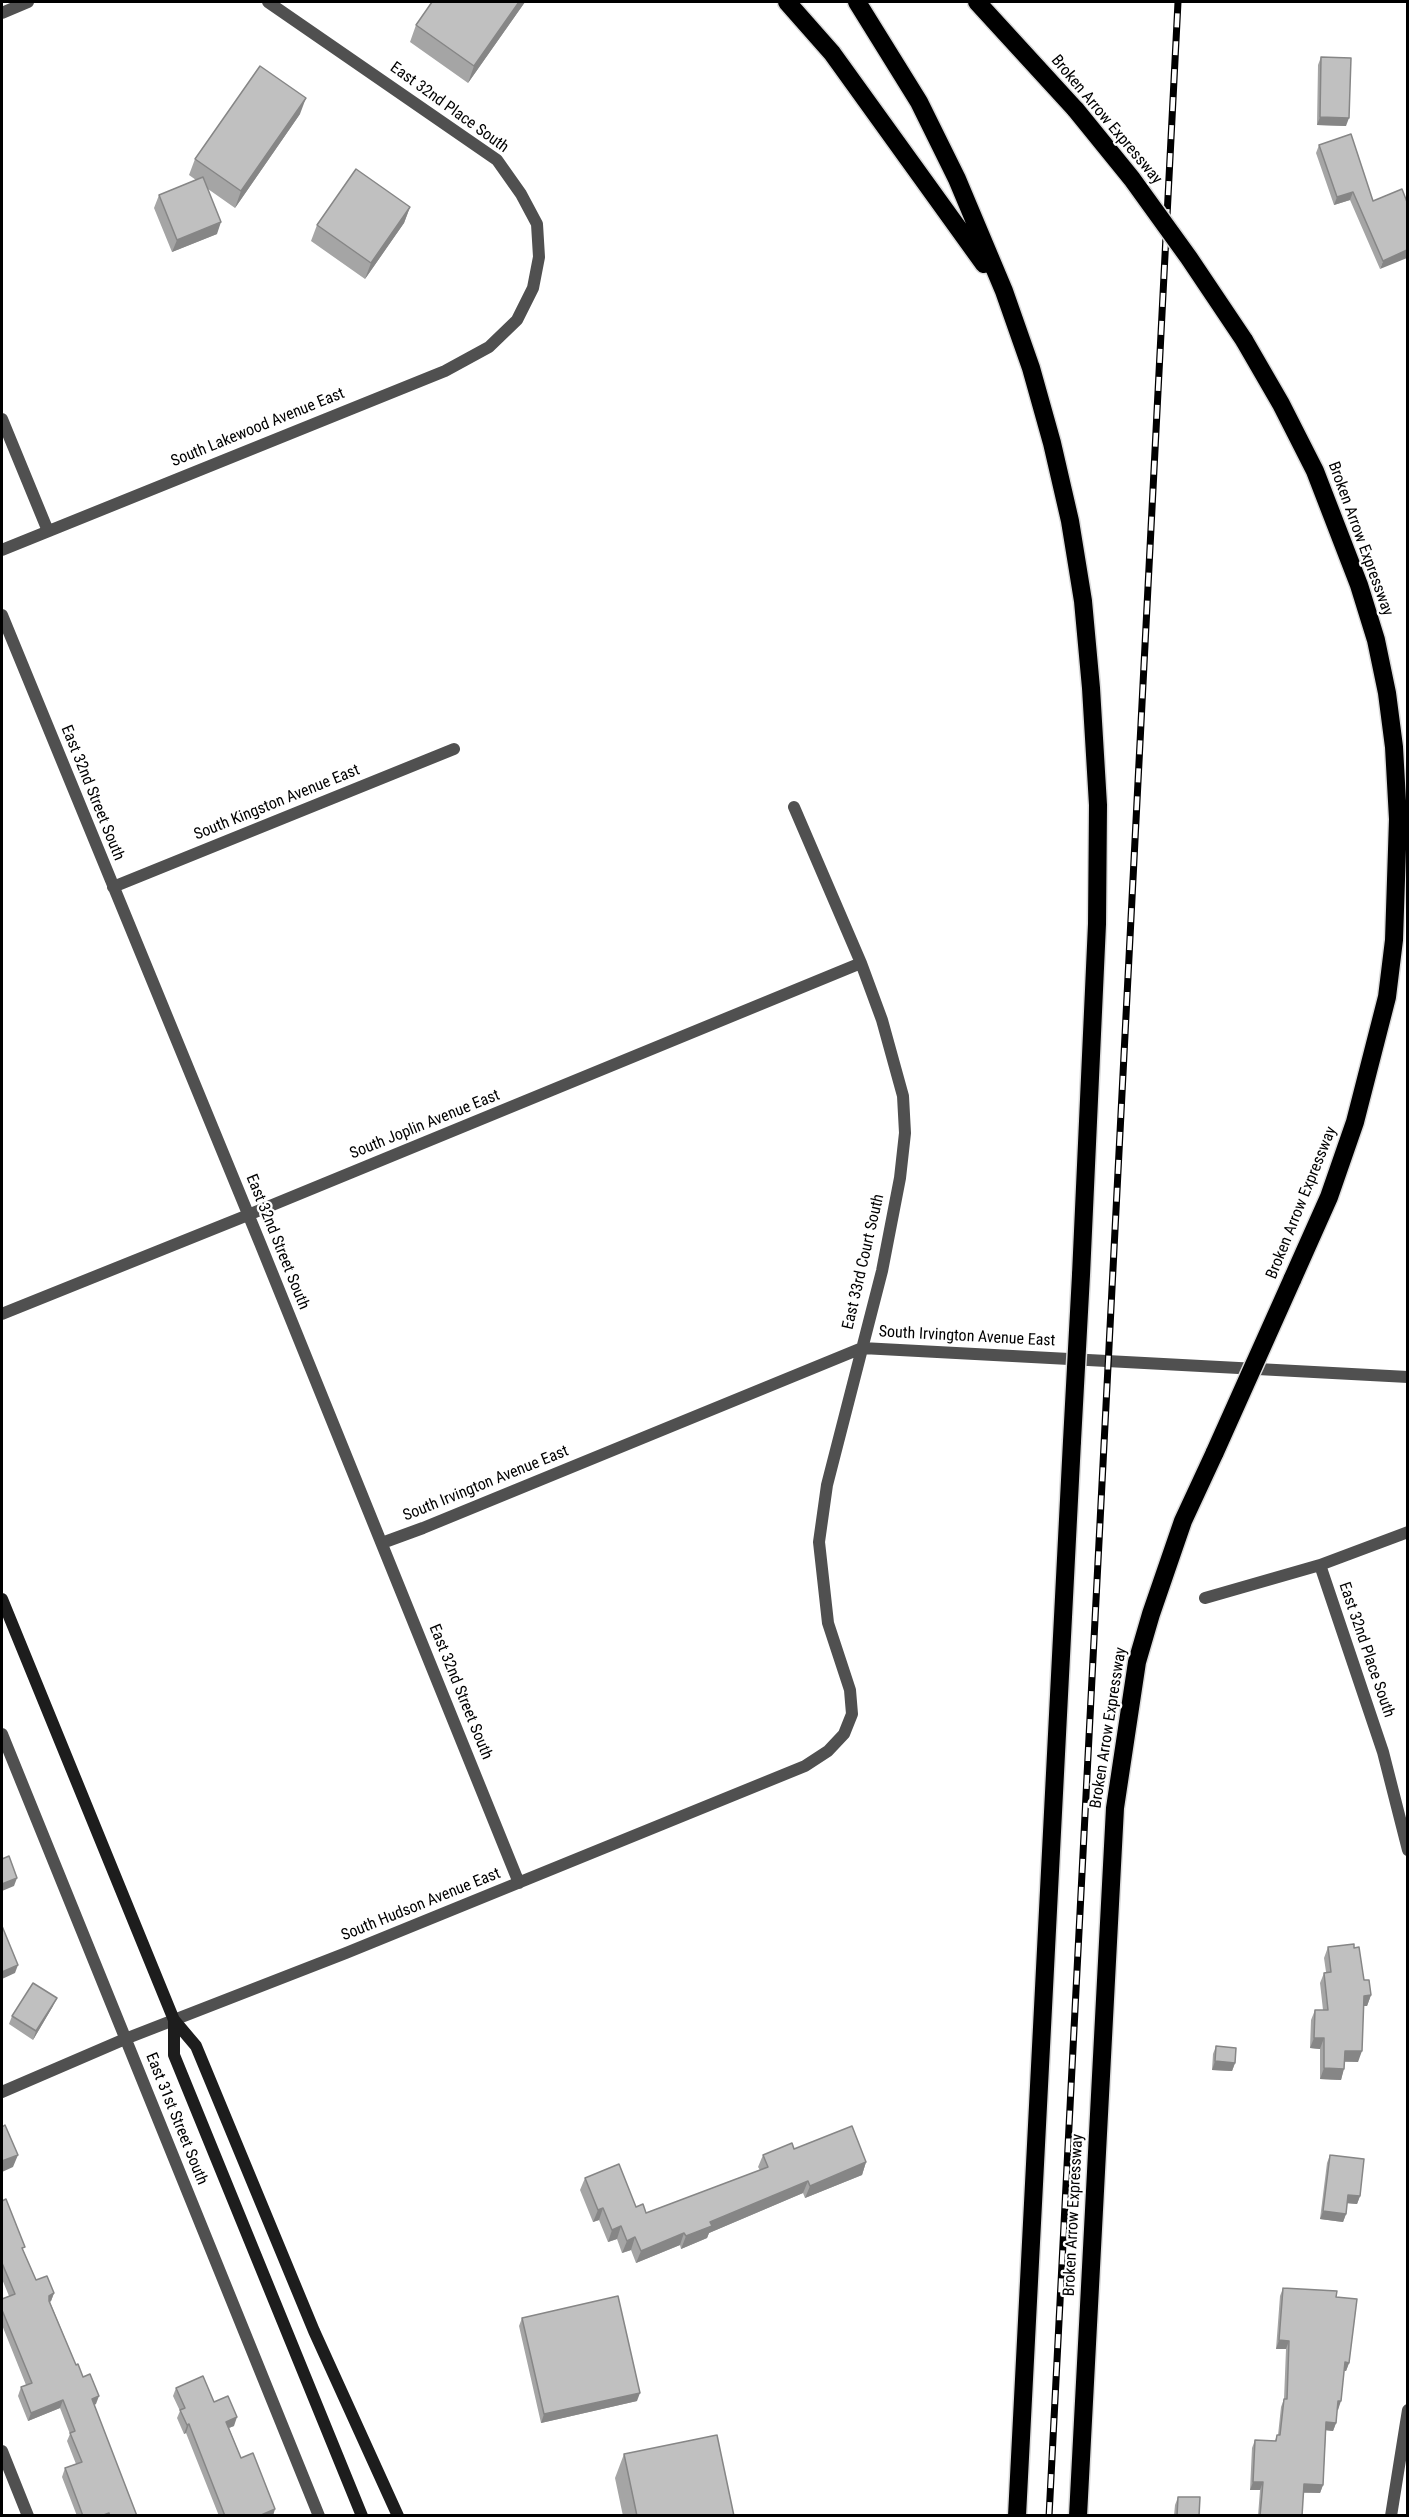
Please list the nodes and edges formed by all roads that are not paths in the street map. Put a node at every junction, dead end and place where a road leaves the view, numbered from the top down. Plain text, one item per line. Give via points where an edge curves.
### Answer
1 (28, 2) edge
2 (268, 2) edge
3 (787, 2) edge
4 (857, 2) edge
5 (977, 2) edge
6 (2, 13) edge
7 (1004, 291) junction
8 (517, 320) joint
9 (2, 419) edge
10 (48, 531) junction
11 (2, 550) edge
12 (2, 615) edge
13 (454, 749) dead end
14 (794, 807) dead end
15 (113, 887) junction
16 (861, 963) junction
17 (248, 1215) junction
18 (2, 1314) edge
19 (862, 1347) junction
20 (1407, 1377) edge
21 (1407, 1532) edge
22 (382, 1543) junction
23 (1320, 1565) junction
24 (1205, 1598) dead end
25 (2, 1599) edge
26 (2, 1734) edge
27 (844, 1734) joint
28 (1407, 1850) edge
29 (519, 1883) junction
30 (174, 2020) junction
31 (125, 2039) junction
32 (2, 2092) edge
33 (1407, 2410) edge
34 (2, 2451) edge
35 (1402, 2495) edge
36 (28, 2516) edge
37 (320, 2516) edge
38 (362, 2516) edge
39 (398, 2516) edge
40 (1017, 2516) edge
41 (1078, 2516) edge
42 (1391, 2516) edge

1 - 6 street
2 - 8 street, East 32nd Place South via 497,160 537,224 539,257 533,288
3 - 7 highway via 832,53
4 - 7 highway via 919,102 957,179
5 - 41 highway, Broken Arrow Expressway, bridge via 1076,110 1132,179 1244,340 1281,404 1315,471 1376,640 1394,747 1398,819 1394,940 1384,1008 1355,1122 1329,1197 1183,1521 1142,1643 1128,1714 1115,1808
7 - 40 highway, bridge via 1031,368 1067,510 1083,601 1098,805 1097,924 1081,1275
8 - 10 street, South Lakewood Avenue East via 489,347 445,371
9 - 10 street
10 - 11 street, South Lakewood Avenue East
12 - 15 street, East 32nd Street South
13 - 15 street, South Kingston Avenue East
14 - 16 street, East 33rd Court South
15 - 17 street, East 32nd Street South
16 - 17 street, South Joplin Avenue East
16 - 19 street, East 33rd Court South via 896,1063 905,1133 882,1270
17 - 18 street, South Joplin Avenue East
17 - 22 street, East 32nd Street South
19 - 20 street, South Irvington Avenue East
19 - 22 street, South Irvington Avenue East
19 - 27 street, East 33rd Court South via 826,1485 819,1542 828,1623 850,1690 852,1714
21 - 23 street
22 - 29 street, East 32nd Street South
23 - 24 street
23 - 28 street, East 32nd Place South via 1383,1752
25 - 30 main road, East 31st Street South
26 - 31 street, East 31st Street South
27 - 29 street, South Hudson Avenue East via 805,1766
29 - 30 street, South Hudson Avenue East
30 - 31 street, South Hudson Avenue East
30 - 38 main road, East 31st Street South via 174,2055
30 - 39 main road, East 31st Street South via 196,2046 314,2331
31 - 32 street, South Hudson Avenue East
31 - 37 street, East 31st Street South
33 - 35 street
34 - 36 street
35 - 42 street

